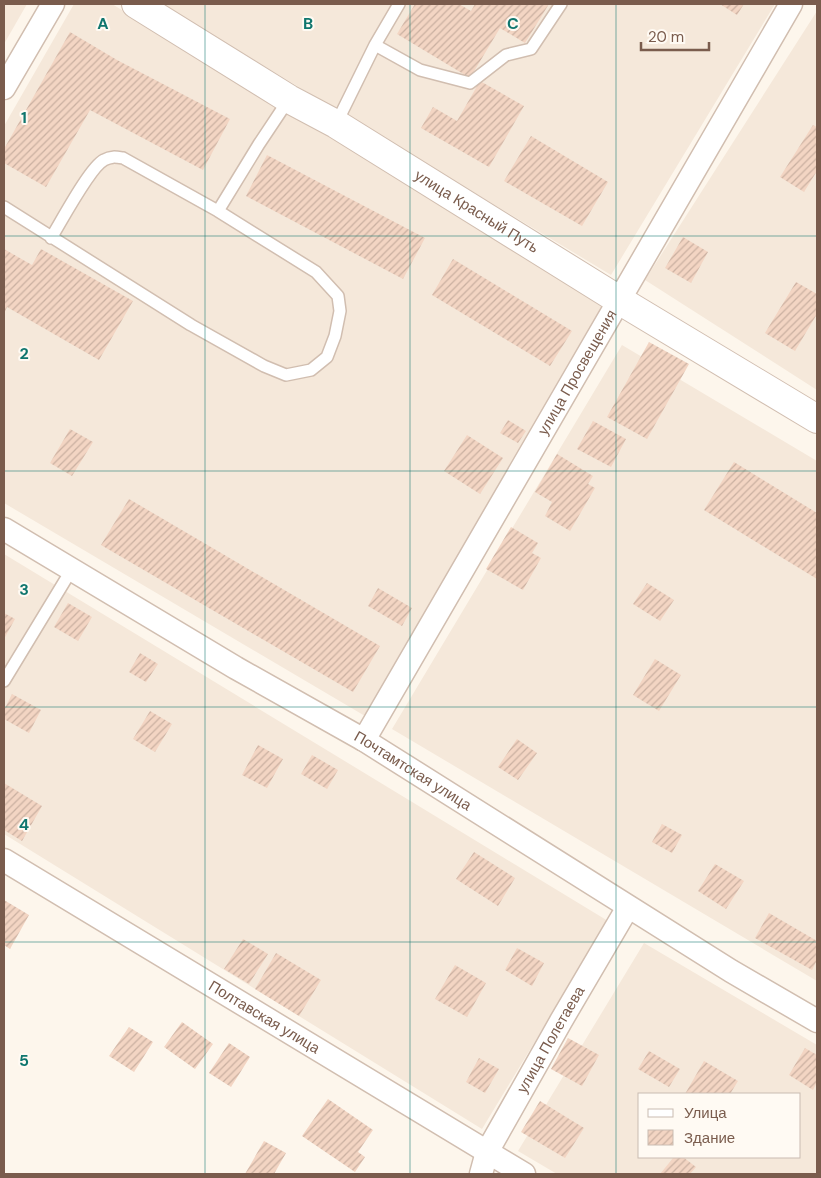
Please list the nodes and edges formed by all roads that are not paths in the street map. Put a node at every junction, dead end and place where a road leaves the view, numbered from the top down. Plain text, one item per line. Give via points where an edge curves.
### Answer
1 (53, 4) edge
2 (136, 4) edge
3 (399, 4) edge
4 (561, 4) edge
5 (791, 4) edge
6 (375, 46) junction
7 (4, 88) edge
8 (289, 99) junction
9 (336, 124) junction
10 (4, 207) edge
11 (218, 211) junction
12 (51, 238) junction
13 (619, 300) junction
14 (817, 419) edge
15 (4, 529) edge
16 (72, 570) junction
17 (4, 681) edge
18 (364, 740) junction
19 (4, 860) edge
20 (628, 907) junction
21 (817, 1021) edge
22 (487, 1152) junction
23 (481, 1174) edge
24 (524, 1174) edge

1 - 7 street
2 - 8 street, улица Красный Путь
3 - 6 lane
4 - 6 lane via 531,49 506,55 470,83 420,70
5 - 13 street, улица Просвещения
6 - 9 lane
8 - 9 street, улица Красный Путь
8 - 11 lane
9 - 13 street, улица Красный Путь
10 - 12 lane
11 - 12 lane via 123,158 112,157 102,160 86,179
11 - 12 lane via 316,272 338,296 340,311 336,336 327,357 311,370 286,374 264,366
13 - 14 street, улица Красный Путь
13 - 18 street, улица Просвещения
15 - 16 street, Почтамтская улица
16 - 17 lane
16 - 18 street, Почтамтская улица
18 - 20 street, Почтамтская улица
19 - 22 street, Полтавская улица
20 - 21 street, Почтамтская улица
20 - 22 street, улица Полетаева
22 - 23 street, улица Полетаева
22 - 24 street, Полтавская улица

